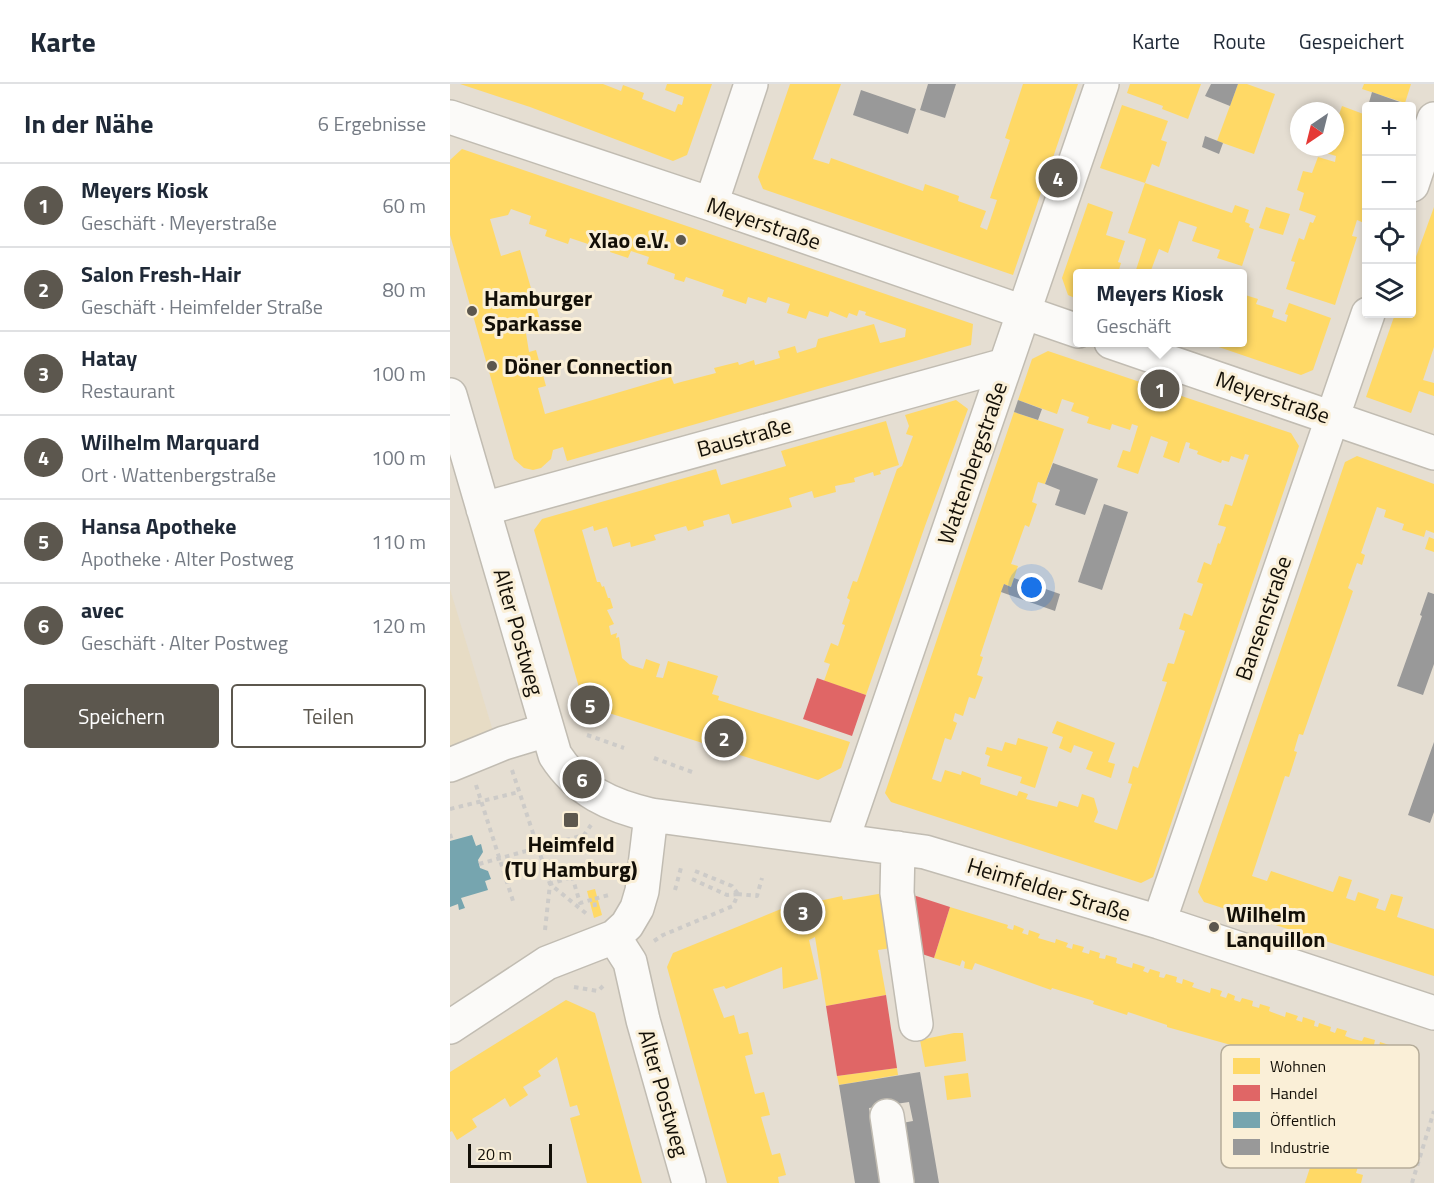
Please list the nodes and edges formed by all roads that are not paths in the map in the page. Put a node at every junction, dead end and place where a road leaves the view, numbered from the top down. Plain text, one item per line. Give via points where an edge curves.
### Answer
1 (751, 84) edge
2 (1102, 84) edge
3 (450, 117) edge
4 (1434, 119) edge
5 (1416, 173) edge
6 (711, 204) junction
7 (1023, 313) junction
8 (1367, 318) edge
9 (1073, 330) edge
10 (1126, 347) edge
11 (1005, 365) junction
12 (450, 395) edge
13 (1332, 417) junction
14 (455, 432) edge
15 (1434, 453) edge
16 (483, 509) junction
17 (547, 730) junction
18 (459, 762) edge
19 (651, 815) junction
20 (842, 842) junction
21 (898, 848) junction
22 (1159, 922) junction
23 (614, 937) junction
24 (1434, 1013) edge
25 (916, 1024) dead end
26 (450, 1027) edge
27 (887, 1116) dead end
28 (689, 1183) edge
29 (897, 1183) edge

1 - 6 street
2 - 7 street, Wattenbergstraße
3 - 6 street, Meyerstraße
4 - 5 street
6 - 7 street, Meyerstraße
7 - 9 street, Meyerstraße
7 - 11 street, Wattenbergstraße
8 - 13 street, Bansenstraße
10 - 13 street, Meyerstraße
11 - 16 street, Baustraße
11 - 20 street, Wattenbergstraße
12 - 14 street, Alter Postweg
13 - 15 street, Meyerstraße
13 - 22 street, Bansenstraße
14 - 16 street, Alter Postweg
16 - 17 street, Alter Postweg
17 - 18 street
17 - 19 street, Alter Postweg via 562,766 580,784 608,803
19 - 20 street, Heimfelder Straße
19 - 23 street via 640,900 627,925
20 - 21 street, Heimfelder Straße
21 - 22 street, Heimfelder Straße via 924,852
21 - 25 street via 897,893
22 - 24 street, Heimfelder Straße
23 - 26 street via 547,963
23 - 28 street, Alter Postweg via 630,962
27 - 29 street

